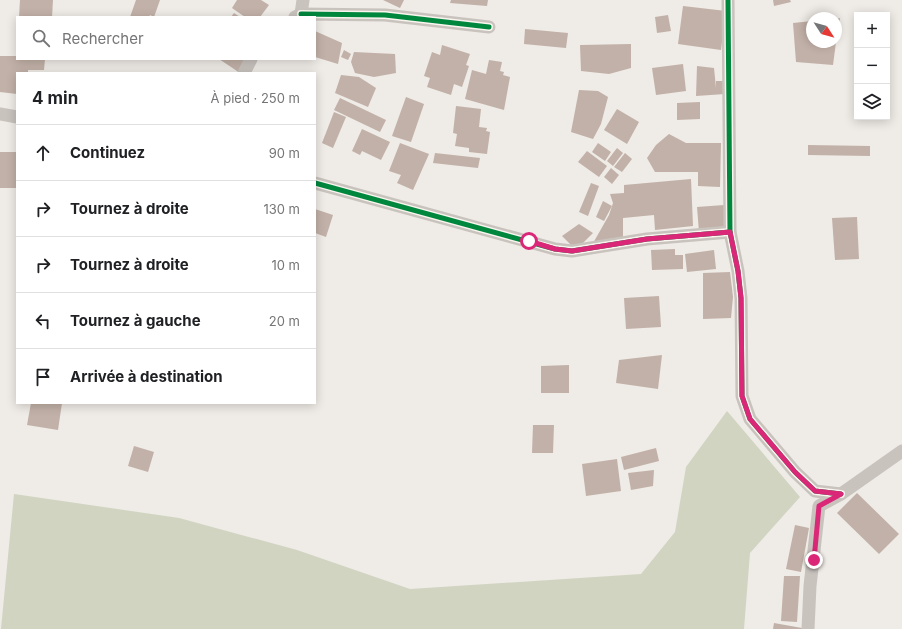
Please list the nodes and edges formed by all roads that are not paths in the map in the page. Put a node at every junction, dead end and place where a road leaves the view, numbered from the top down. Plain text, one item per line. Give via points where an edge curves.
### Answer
1 (303, 0) edge
2 (728, 0) edge
3 (298, 16) edge
4 (489, 27) dead end
5 (250, 60) edge
6 (244, 72) edge
7 (0, 114) edge
8 (16, 117) edge
9 (316, 183) edge
10 (730, 232) junction
11 (902, 451) edge
12 (841, 494) junction
13 (808, 629) edge

1 - 3 street
2 - 10 street
3 - 4 street via 385,15
5 - 6 street
7 - 8 street
9 - 10 street via 555,249 572,251 647,239
10 - 12 street via 741,298 742,396 750,419 795,472 815,491
11 - 12 street
12 - 13 street via 819,506

